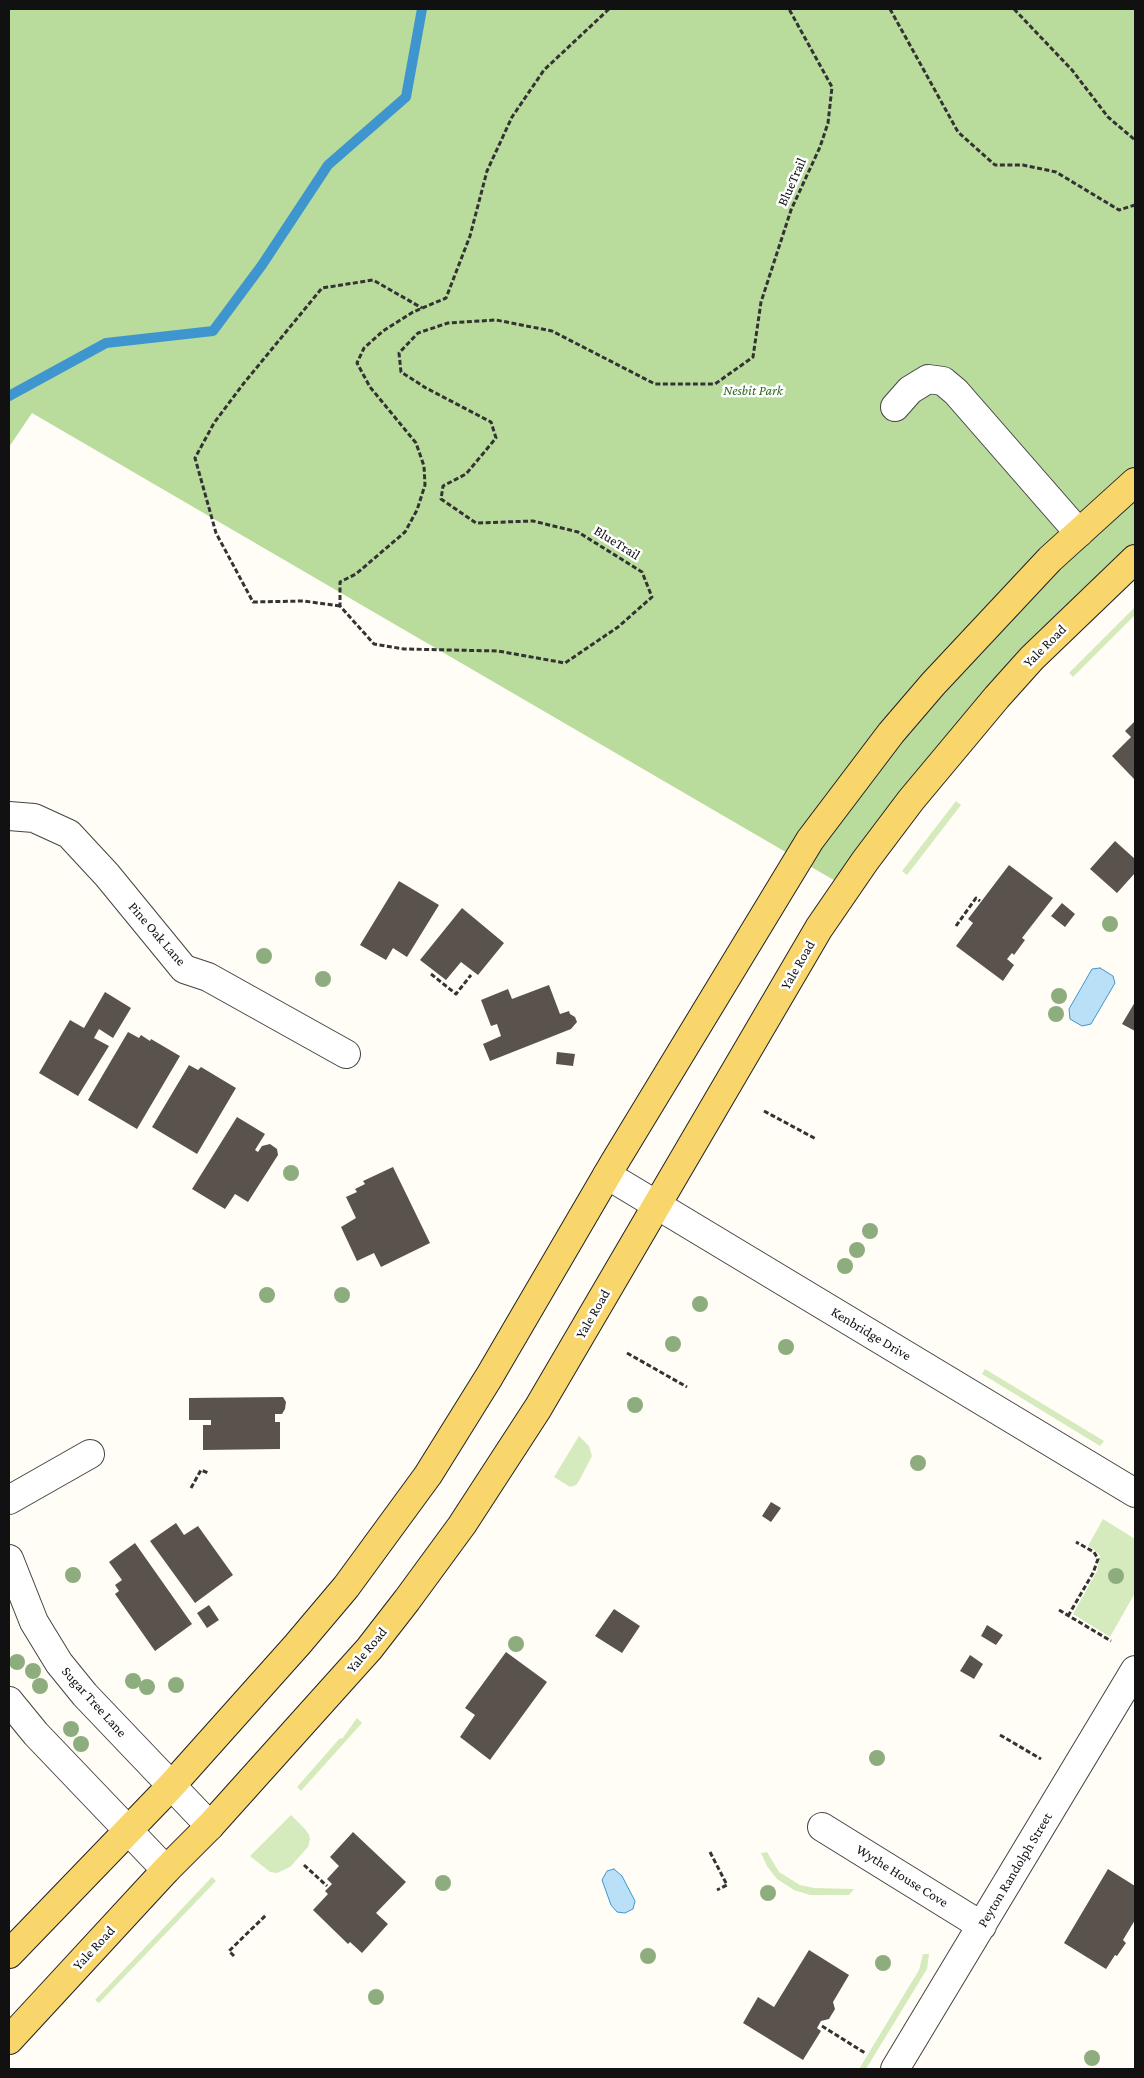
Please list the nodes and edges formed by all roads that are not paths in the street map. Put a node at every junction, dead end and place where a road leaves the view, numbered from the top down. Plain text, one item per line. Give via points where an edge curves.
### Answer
1 (895, 407) dead end
2 (1135, 482) edge
3 (1079, 533) junction
4 (1135, 558) edge
5 (9, 816) edge
6 (346, 1054) dead end
7 (607, 1175) junction
8 (657, 1204) junction
9 (90, 1454) dead end
10 (1135, 1492) edge
11 (9, 1500) edge
12 (9, 1559) edge
13 (1135, 1670) edge
14 (9, 1701) edge
15 (171, 1786) junction
16 (210, 1826) junction
17 (822, 1827) dead end
18 (127, 1830) junction
19 (166, 1870) junction
20 (982, 1926) junction
21 (9, 1954) edge
22 (9, 2040) edge
23 (895, 2069) edge

1 - 3 street via 910,390 928,379 943,381
2 - 3 main road
3 - 7 main road via 1050,559 933,684 891,733 810,840
4 - 8 main road, Yale Road via 1032,658 991,703 865,861 819,928
5 - 6 street, Pine Oak Lane via 34,818 69,834 184,969 208,977
7 - 8 street, Kenbridge Drive
7 - 15 main road via 428,1475 346,1587
8 - 10 street, Kenbridge Drive
8 - 16 main road, Yale Road via 538,1408 462,1525 369,1649
9 - 11 street
12 - 15 street, Sugar Tree Lane via 34,1622 59,1663 85,1696
13 - 20 street, Peyton Randolph Street
14 - 18 street
15 - 16 street, Sugar Tree Lane
15 - 18 main road
16 - 19 main road, Yale Road
17 - 20 street, Wythe House Cove
18 - 19 street
18 - 21 main road
19 - 22 main road, Yale Road
20 - 23 street, Peyton Randolph Street

